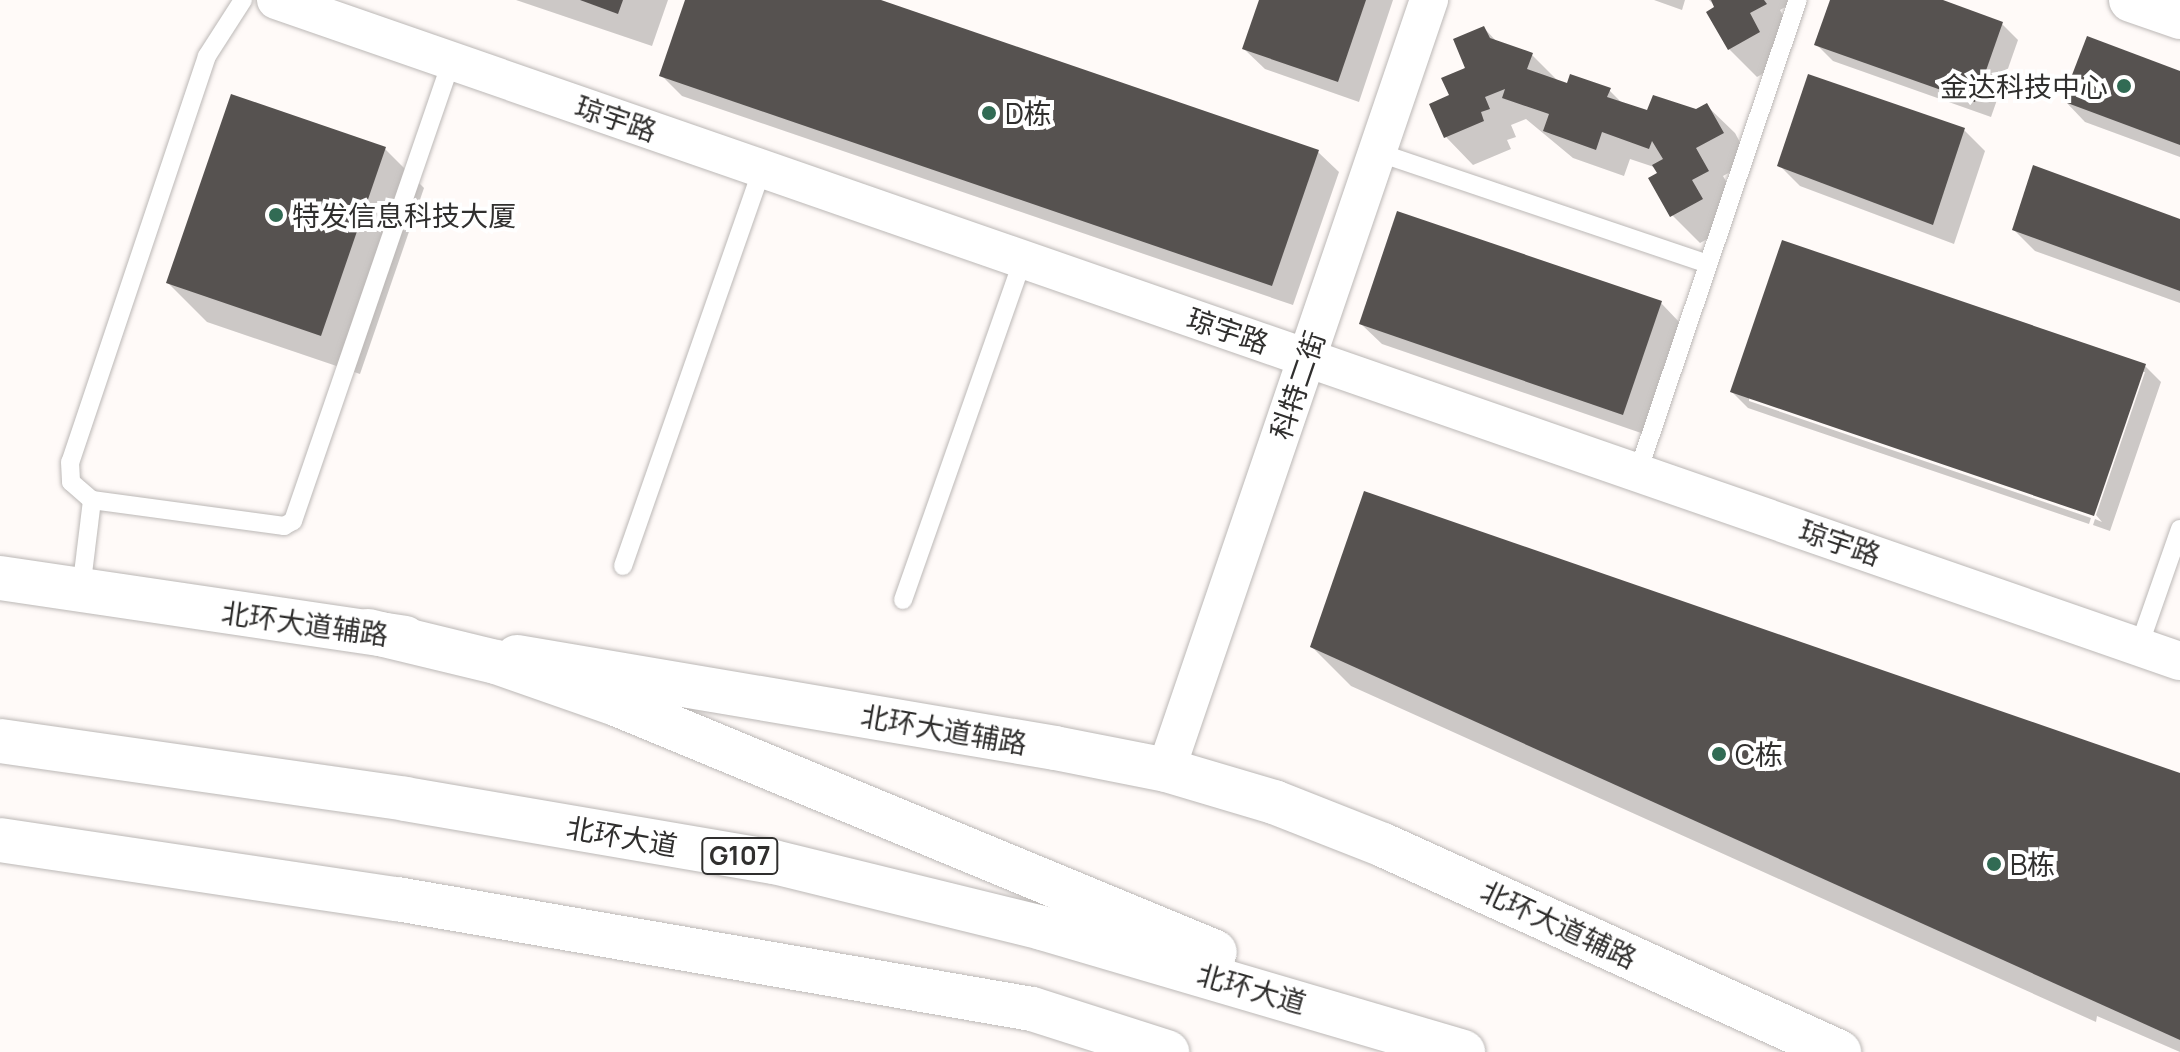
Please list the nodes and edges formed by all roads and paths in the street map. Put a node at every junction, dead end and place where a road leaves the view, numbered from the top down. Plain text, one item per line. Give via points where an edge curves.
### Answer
1 (243, 0) edge
2 (276, 0) edge
3 (1429, 0) edge
4 (1798, 0) edge
5 (2131, 0) edge
6 (2180, 17) edge
7 (451, 61) junction
8 (1377, 152) junction
9 (762, 169) junction
10 (1023, 259) junction
11 (1708, 264) junction
12 (1307, 358) junction
13 (1638, 472) junction
14 (92, 500) junction
15 (2180, 529) edge
16 (623, 566) dead end
17 (0, 578) edge
18 (81, 590) junction
19 (903, 600) dead end
20 (368, 631) junction
21 (2139, 646) junction
22 (2180, 661) edge
23 (0, 741) edge
24 (1166, 770) junction
25 (0, 840) edge
26 (1032, 1009) junction
27 (1450, 1046) edge
28 (1135, 1052) edge
29 (1167, 1052) edge
30 (1839, 1052) edge

1 - 14 lane via 207,56 70,462 75,490
2 - 7 street, 琼宇路
3 - 8 street, 科特二街
4 - 11 lane
5 - 6 main road
7 - 9 street, 琼宇路
7 - 14 lane via 293,521 284,526
8 - 11 lane
8 - 12 street, 科特二街
9 - 10 street, 琼宇路
9 - 16 lane
10 - 12 street, 琼宇路
10 - 19 lane
11 - 13 lane
12 - 13 street, 琼宇路
12 - 24 street, 科特二街
13 - 21 street, 琼宇路
14 - 18 lane
15 - 21 lane
17 - 18 main road, 北环大道辅路
18 - 20 main road, 北环大道辅路
20 - 24 main road, 北环大道辅路
20 - 27 main road via 496,662 616,704
21 - 22 street, 琼宇路
23 - 27 main road, 北环大道 / G107 via 405,799 774,862 1042,928
24 - 30 main road, 北环大道辅路 via 1274,802 1383,845
25 - 26 main road via 397,899
26 - 28 main road
26 - 29 main road

